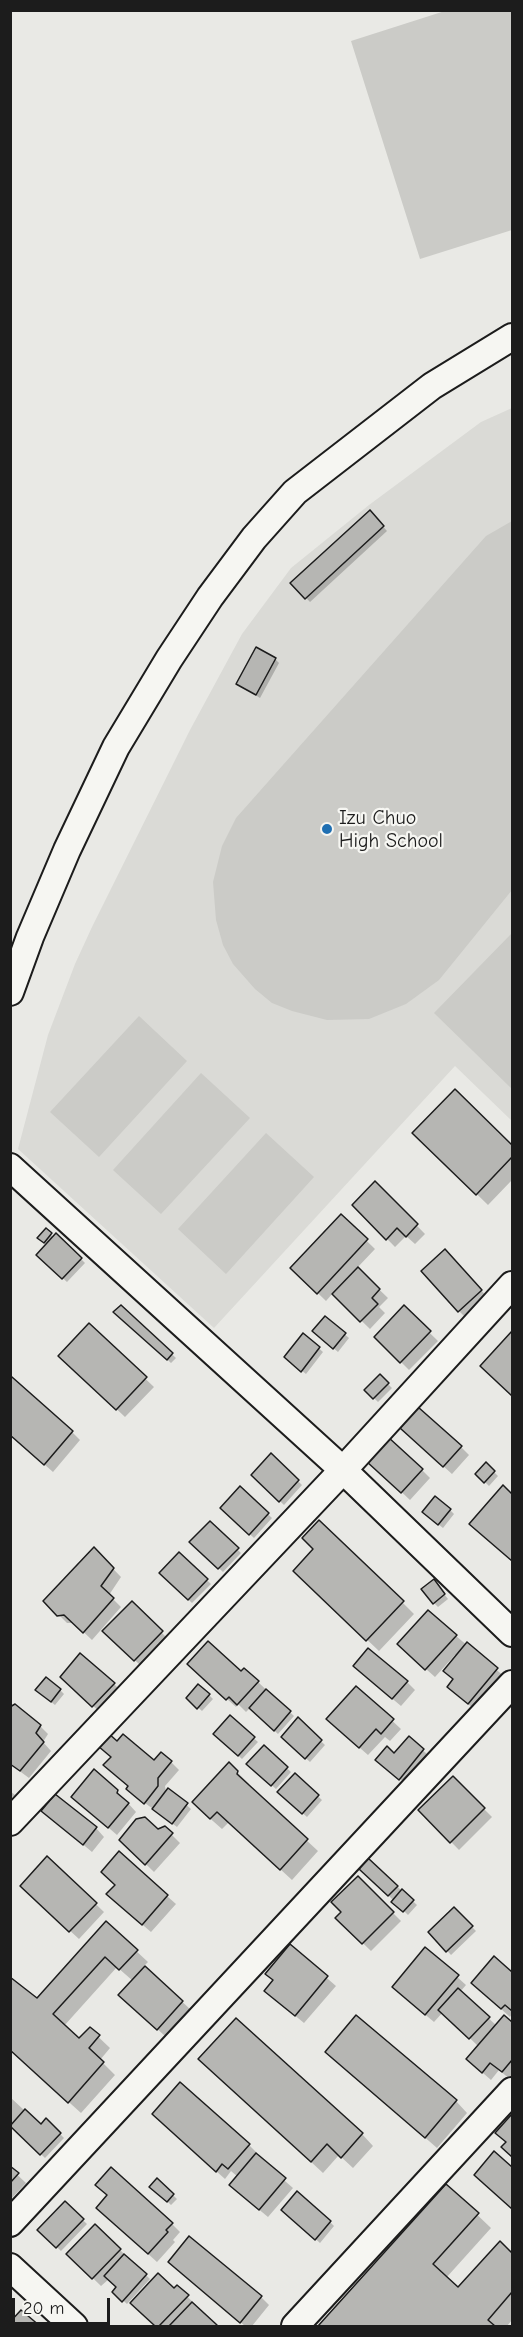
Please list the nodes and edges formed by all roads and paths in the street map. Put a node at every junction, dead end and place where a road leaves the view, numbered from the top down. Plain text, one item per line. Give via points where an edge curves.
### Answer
1 (513, 338) edge
2 (10, 992) edge
3 (10, 1167) edge
4 (513, 1285) edge
5 (343, 1470) junction
6 (513, 1633) edge
7 (513, 1684) edge
8 (10, 1822) edge
9 (513, 2091) edge
10 (10, 2223) edge
11 (10, 2267) edge
12 (74, 2326) edge
13 (295, 2326) edge

1 - 2 street via 432,386 295,492 254,538 175,650 116,747 67,850
3 - 5 street
4 - 5 street
5 - 6 street
5 - 8 street
7 - 10 street
9 - 13 street
11 - 12 street

